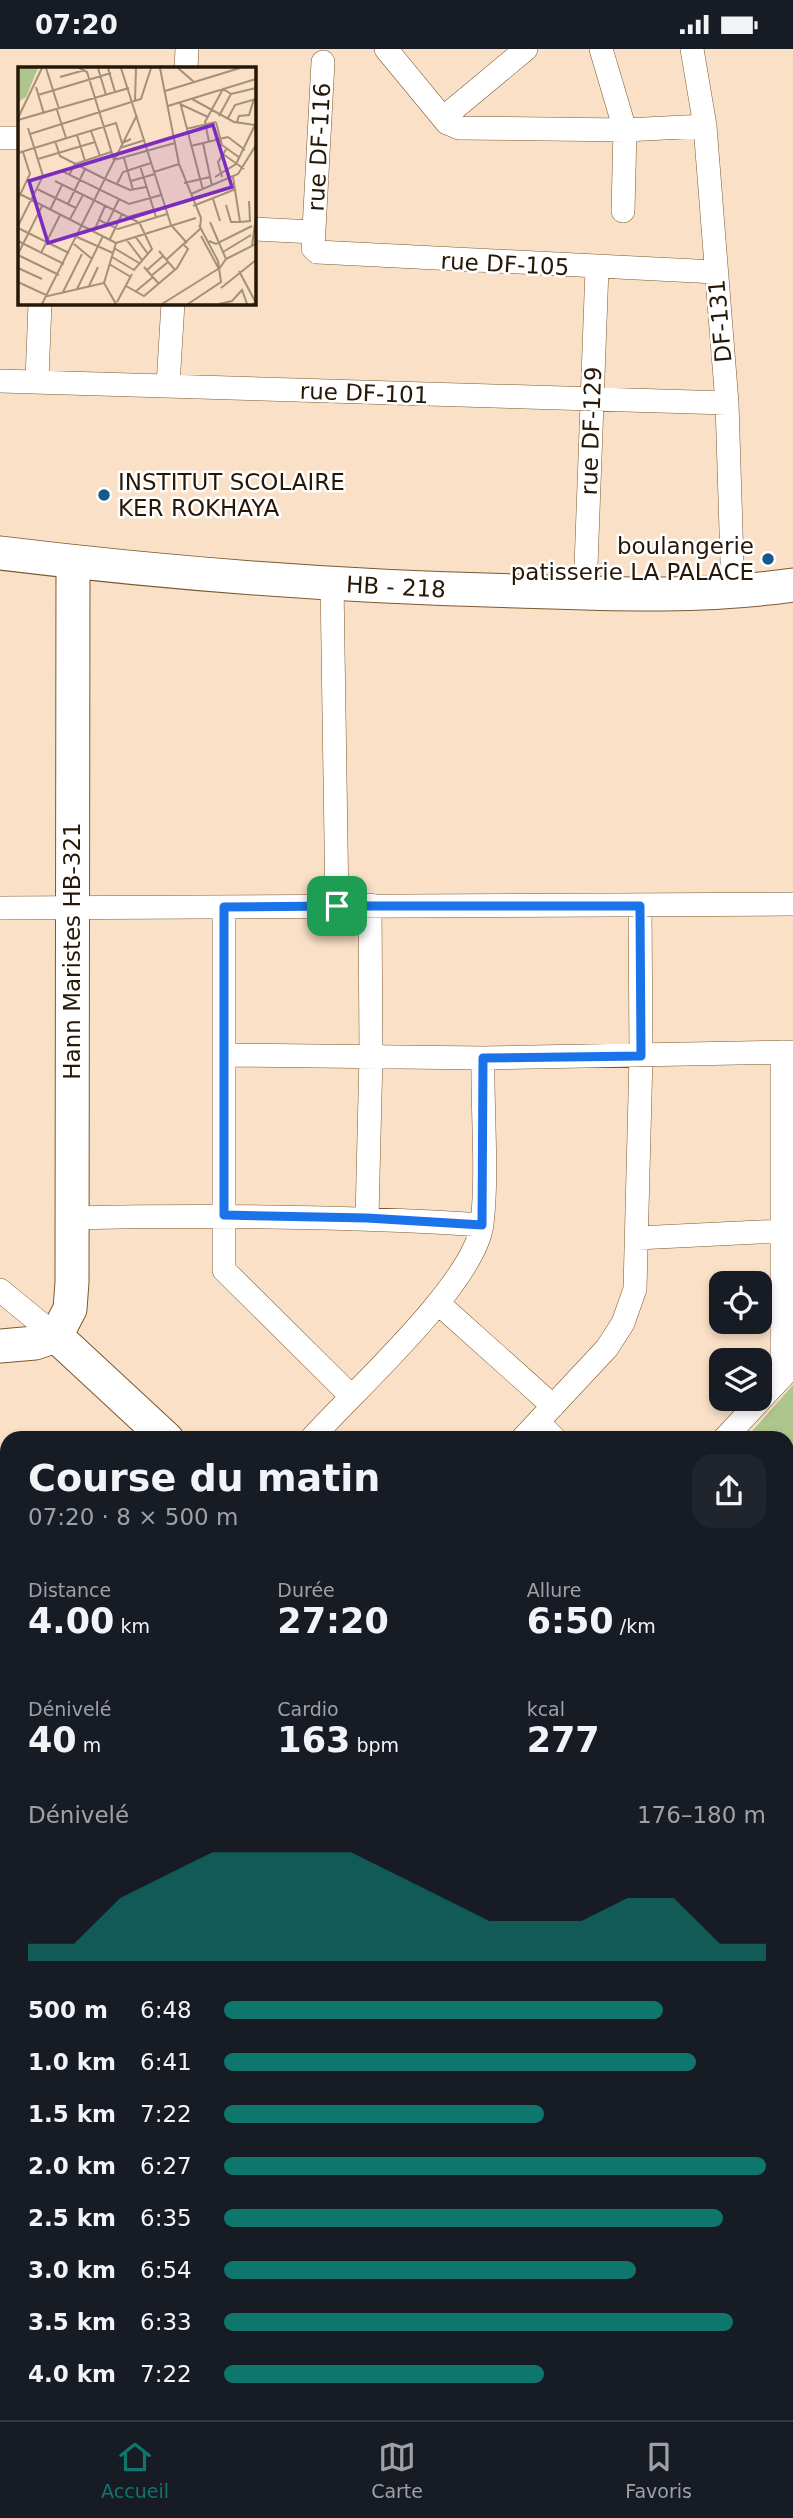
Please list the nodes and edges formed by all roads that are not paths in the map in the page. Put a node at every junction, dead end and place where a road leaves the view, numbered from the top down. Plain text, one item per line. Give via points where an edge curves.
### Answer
1 (187, 49) edge
2 (386, 49) edge
3 (526, 49) edge
4 (601, 49) edge
5 (692, 49) edge
6 (323, 62) dead end
7 (186, 67) edge
8 (447, 122) junction
9 (705, 126) junction
10 (625, 130) junction
11 (0, 138) edge
12 (18, 138) edge
13 (622, 211) dead end
14 (256, 229) edge
15 (314, 232) junction
16 (597, 268) junction
17 (716, 272) junction
18 (40, 305) edge
19 (173, 305) edge
20 (37, 380) junction
21 (0, 381) edge
22 (168, 385) junction
23 (592, 401) junction
24 (727, 404) junction
25 (0, 553) edge
26 (73, 562) junction
27 (332, 583) junction
28 (793, 585) edge
29 (585, 593) junction
30 (733, 594) junction
31 (793, 904) edge
32 (370, 905) junction
33 (337, 906) junction
34 (640, 906) junction
35 (224, 907) junction
36 (0, 908) edge
37 (73, 909) junction
38 (788, 1052) edge
39 (224, 1055) junction
40 (371, 1055) junction
41 (641, 1056) junction
42 (483, 1058) junction
43 (224, 1215) junction
44 (72, 1218) junction
45 (367, 1218) junction
46 (482, 1225) junction
47 (781, 1231) junction
48 (637, 1238) junction
49 (0, 1290) edge
50 (438, 1303) junction
51 (56, 1336) junction
52 (0, 1346) edge
53 (788, 1371) edge
54 (350, 1395) junction
55 (537, 1422) edge
56 (158, 1431) edge
57 (318, 1431) edge
58 (732, 1431) edge

1 - 7 street
2 - 8 street
3 - 8 street
4 - 10 street
5 - 9 street, DF-131
6 - 15 street, rue DF-116
8 - 10 street via 471,129
9 - 10 street
9 - 17 street, DF-131
10 - 13 street
11 - 12 street
14 - 15 street
15 - 16 street, rue DF-105 via 313,248 323,254
16 - 17 street, rue DF-105
16 - 23 street, rue DF-129
17 - 24 street, DF-131
18 - 20 street
19 - 22 street
20 - 21 street, rue DF-101
20 - 22 street, rue DF-101
22 - 23 street, rue DF-101
23 - 24 street, rue DF-101
23 - 29 street, rue DF-129
24 - 30 street, DF-131
25 - 26 street, HB - 218
26 - 27 street, HB - 218
26 - 37 street, Hann Maristes HB-321
27 - 29 street, HB - 218
27 - 33 street
28 - 30 street, HB - 218
29 - 30 street, HB - 218
31 - 34 street
32 - 33 street
32 - 34 street
32 - 40 street
33 - 35 street
34 - 41 street
35 - 37 street
35 - 39 street
36 - 37 street
37 - 44 street, Hann Maristes HB-321
38 - 41 street
38 - 47 street
39 - 40 street
39 - 43 street
40 - 42 street
40 - 45 street
41 - 42 street
41 - 48 street
42 - 46 street
43 - 44 street
43 - 45 street
43 - 54 street via 224,1270
44 - 51 street, Hann Maristes HB-321 via 69,1308
45 - 46 street
46 - 50 street via 472,1256
47 - 48 street
47 - 53 street
48 - 55 street via 635,1289 623,1323 607,1348
49 - 51 street
50 - 54 street
50 - 55 street
51 - 52 street
51 - 56 street
53 - 58 street
54 - 57 street

